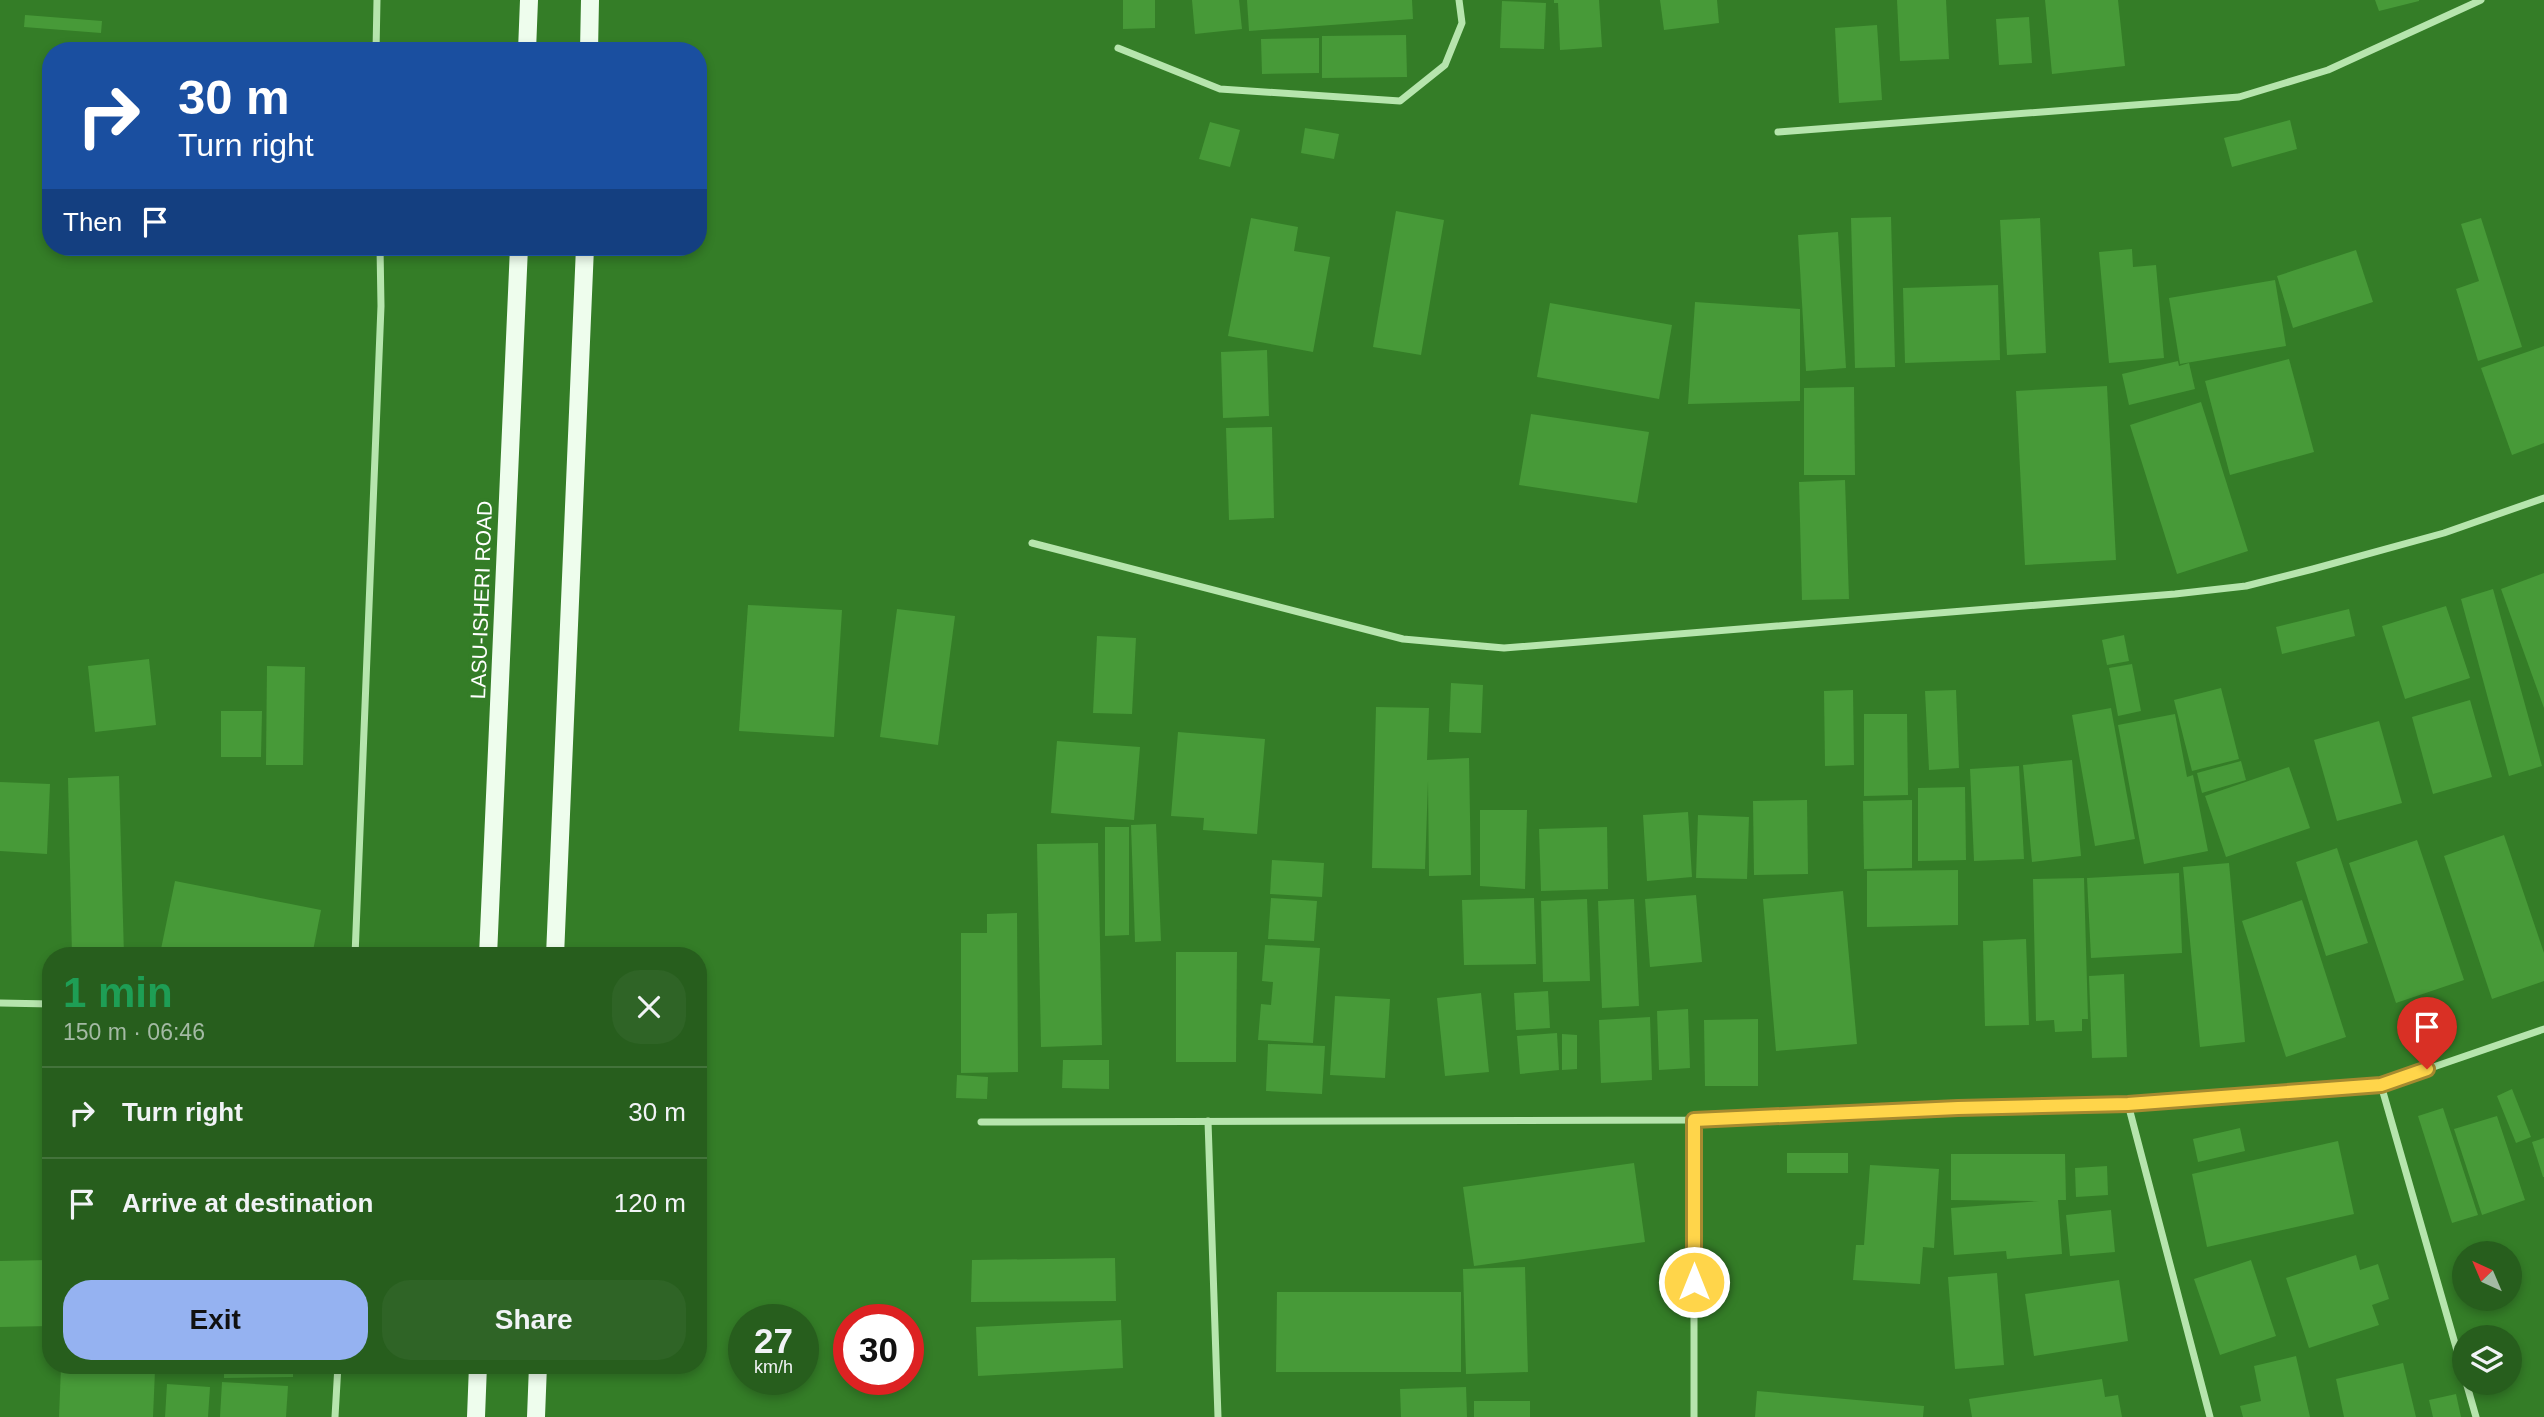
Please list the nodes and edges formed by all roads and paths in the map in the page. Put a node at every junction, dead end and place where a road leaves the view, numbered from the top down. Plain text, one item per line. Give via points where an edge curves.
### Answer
1 (377, 0) edge
2 (529, 0) edge
3 (590, 0) edge
4 (1459, 0) edge
5 (2481, 0) edge
6 (376, 42) edge
7 (527, 42) edge
8 (589, 42) edge
9 (1118, 48) dead end
10 (1778, 132) dead end
11 (380, 256) edge
12 (519, 256) edge
13 (585, 256) edge
14 (2544, 498) edge
15 (1032, 543) dead end
16 (355, 947) edge
17 (488, 947) edge
18 (555, 947) edge
19 (0, 1003) edge
20 (42, 1004) edge
21 (2544, 1029) edge
22 (2381, 1085) junction
23 (2128, 1104) junction
24 (1694, 1120) junction
25 (1208, 1121) junction
26 (981, 1122) dead end
27 (2452, 1333) edge
28 (337, 1374) edge
29 (478, 1374) edge
30 (538, 1374) edge
31 (2470, 1395) edge
32 (335, 1417) edge
33 (476, 1417) edge
34 (536, 1417) edge
35 (1217, 1417) edge
36 (1694, 1417) edge
37 (2210, 1417) edge
38 (2476, 1417) edge

1 - 6 street
2 - 7 main road
3 - 8 main road
4 - 9 street via 1462,23 1445,65 1400,101 1220,89
5 - 10 street via 2328,70 2239,97
11 - 16 street
12 - 17 main road, LASU-ISHERI ROAD
13 - 18 main road
14 - 15 street via 2444,533 2246,586 1504,648 1403,639
19 - 20 street
21 - 22 street
22 - 23 street
22 - 27 street
23 - 24 street
23 - 37 street
24 - 25 street
24 - 36 street
25 - 26 street
25 - 35 street
28 - 32 street
29 - 33 main road
30 - 34 main road
31 - 38 street

